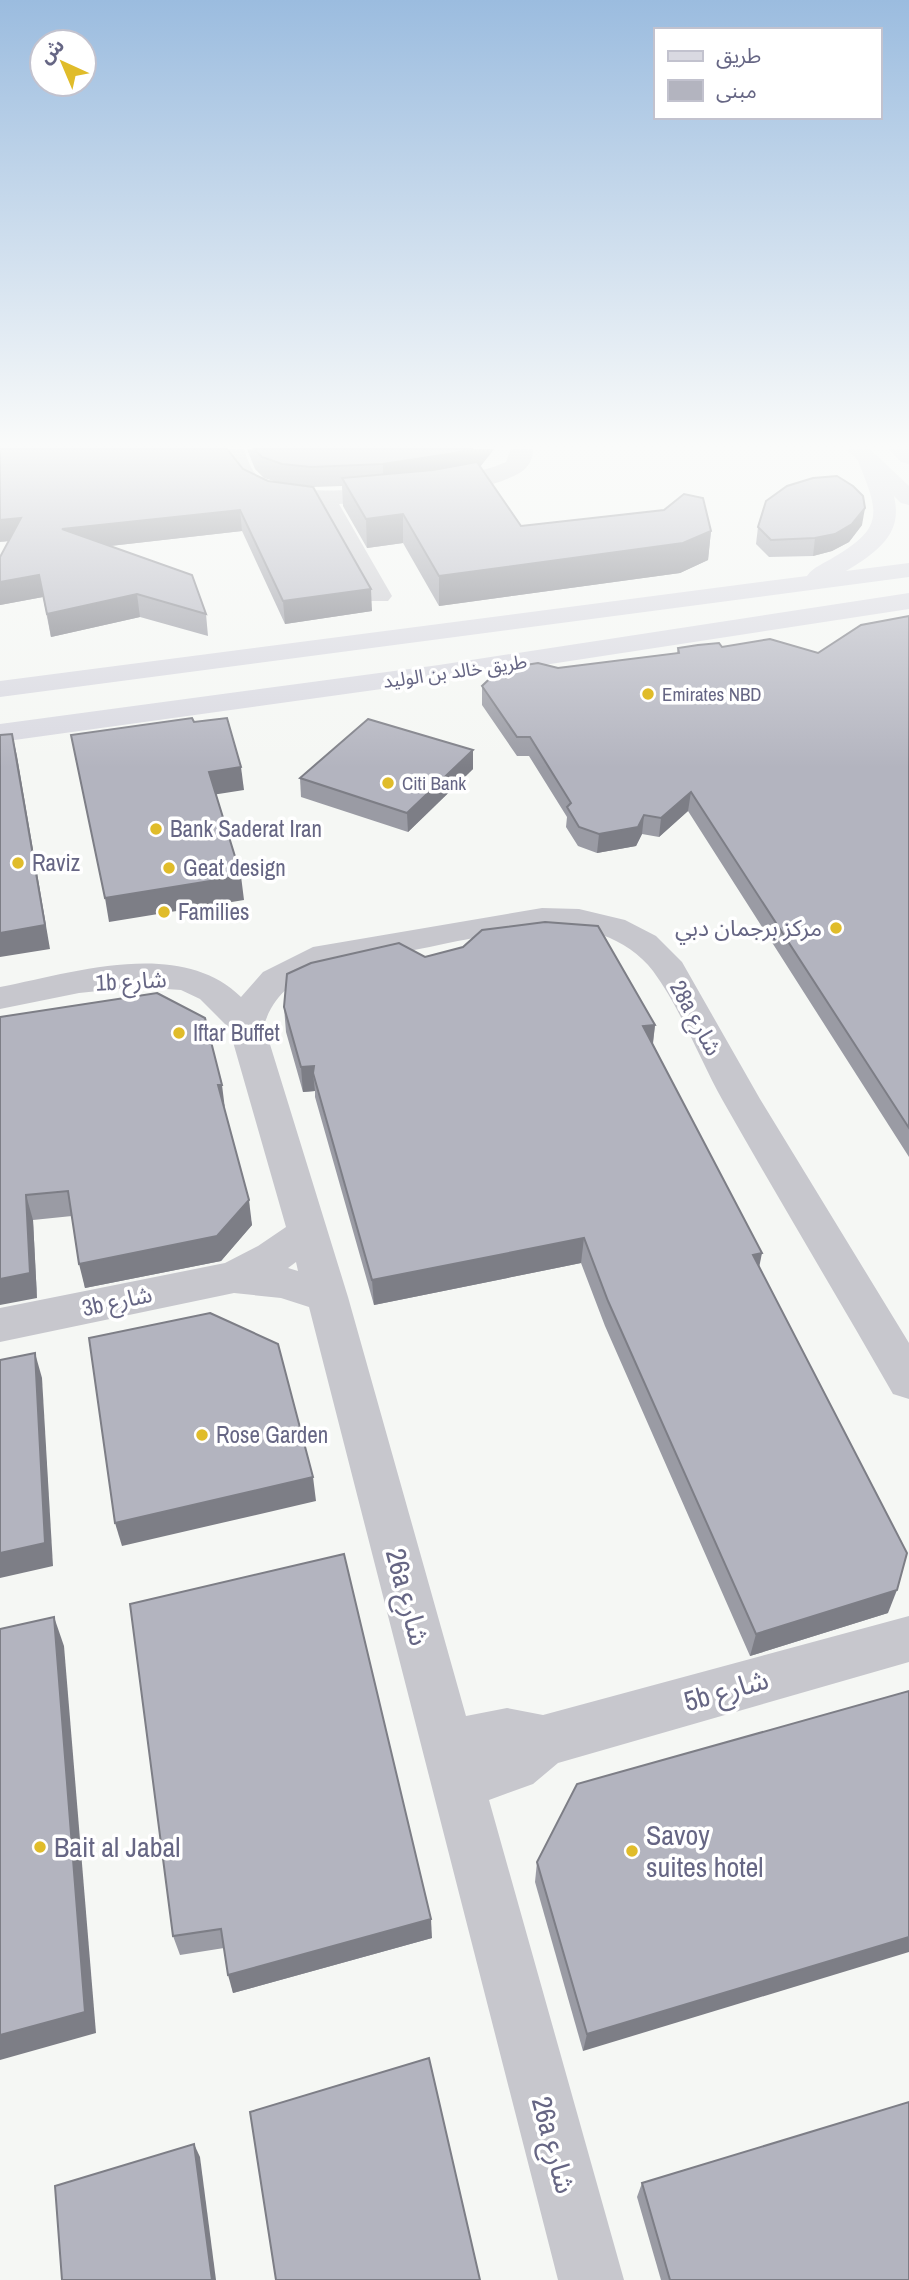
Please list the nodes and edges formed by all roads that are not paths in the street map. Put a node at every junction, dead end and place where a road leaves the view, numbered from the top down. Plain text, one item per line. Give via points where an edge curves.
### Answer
1 (356, 555) edge
2 (853, 555) edge
3 (909, 570) edge
4 (807, 583) junction
5 (379, 596) dead end
6 (909, 601) edge
7 (793, 619) junction
8 (909, 624) edge
9 (5, 686) edge
10 (0, 733) edge
11 (0, 998) edge
12 (246, 1025) junction
13 (308, 1232) junction
14 (234, 1277) junction
15 (327, 1297) junction
16 (0, 1325) edge
17 (909, 1381) edge
18 (909, 1639) edge
19 (453, 1766) junction
20 (591, 2280) edge

1 - 5 street
2 - 4 main road
3 - 4 main road, طريق خالد بن الوليد
4 - 9 main road, طريق خالد بن الوليد
6 - 7 main road, طريق خالد بن الوليد
7 - 8 main road
7 - 10 main road, طريق خالد بن الوليد via 466,670
11 - 12 street, 1b شارع via 128,977 162,976 212,991
12 - 13 street, 26a شارع
12 - 17 street, 28a شارع via 261,990 298,964 325,955 542,918 602,923 644,942 670,970 742,1101
13 - 14 street, 3b شارع
13 - 15 street, 26a شارع
14 - 15 street, 3b شارع via 283,1282
14 - 16 street, 3b شارع
15 - 19 street, 26a شارع
18 - 19 street, 5b شارع via 543,1741 514,1765
19 - 20 street, 26a شارع

